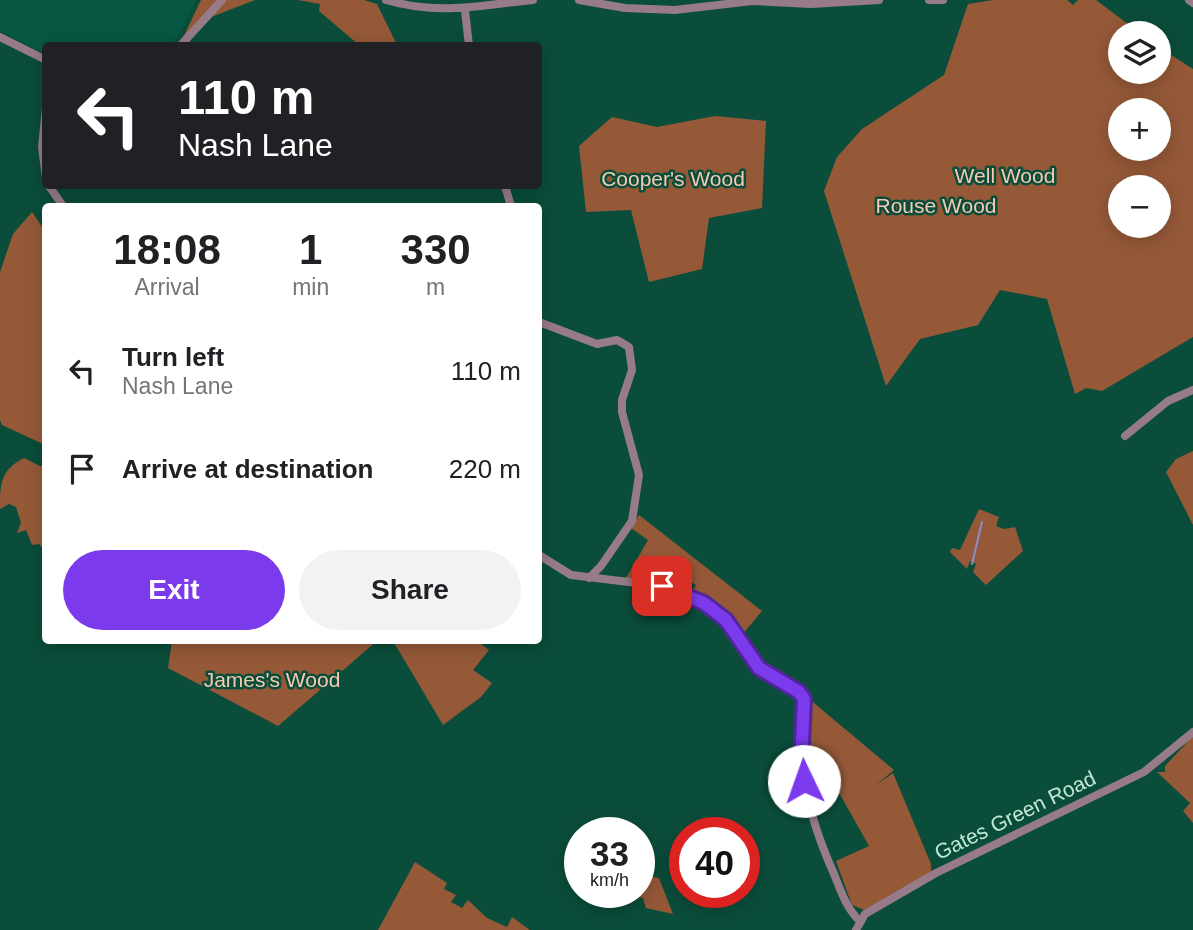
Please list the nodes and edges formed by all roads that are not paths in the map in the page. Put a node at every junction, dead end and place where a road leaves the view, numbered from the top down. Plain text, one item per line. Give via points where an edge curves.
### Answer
1 (222, 0) edge
2 (386, 0) edge
3 (533, 0) edge
4 (579, 0) edge
5 (879, 0) edge
6 (929, 0) edge
7 (943, 0) edge
8 (465, 10) junction
9 (0, 37) edge
10 (184, 42) edge
11 (469, 42) edge
12 (42, 58) edge
13 (542, 323) edge
14 (1193, 390) edge
15 (1125, 436) dead end
16 (542, 557) edge
17 (601, 566) junction
18 (589, 578) junction
19 (608, 580) junction
20 (1193, 732) edge
21 (860, 921) junction
22 (856, 930) edge

1 - 10 street
2 - 8 street via 424,9
3 - 8 street
4 - 5 street via 630,9 675,10 748,1 816,4
6 - 7 street
8 - 11 street
9 - 12 street
13 - 17 street via 597,344 617,340 629,347 632,370 622,412 638,468 636,493 632,521
14 - 15 street via 1168,401
16 - 18 street via 570,575
17 - 18 street
17 - 19 street
18 - 19 street
19 - 21 street via 662,586 704,603 726,620 759,668 799,692 804,699 801,766 813,825 848,906
20 - 21 street, Gates Green Road via 1144,772 988,845 871,910
21 - 22 street, Gates Green Road

